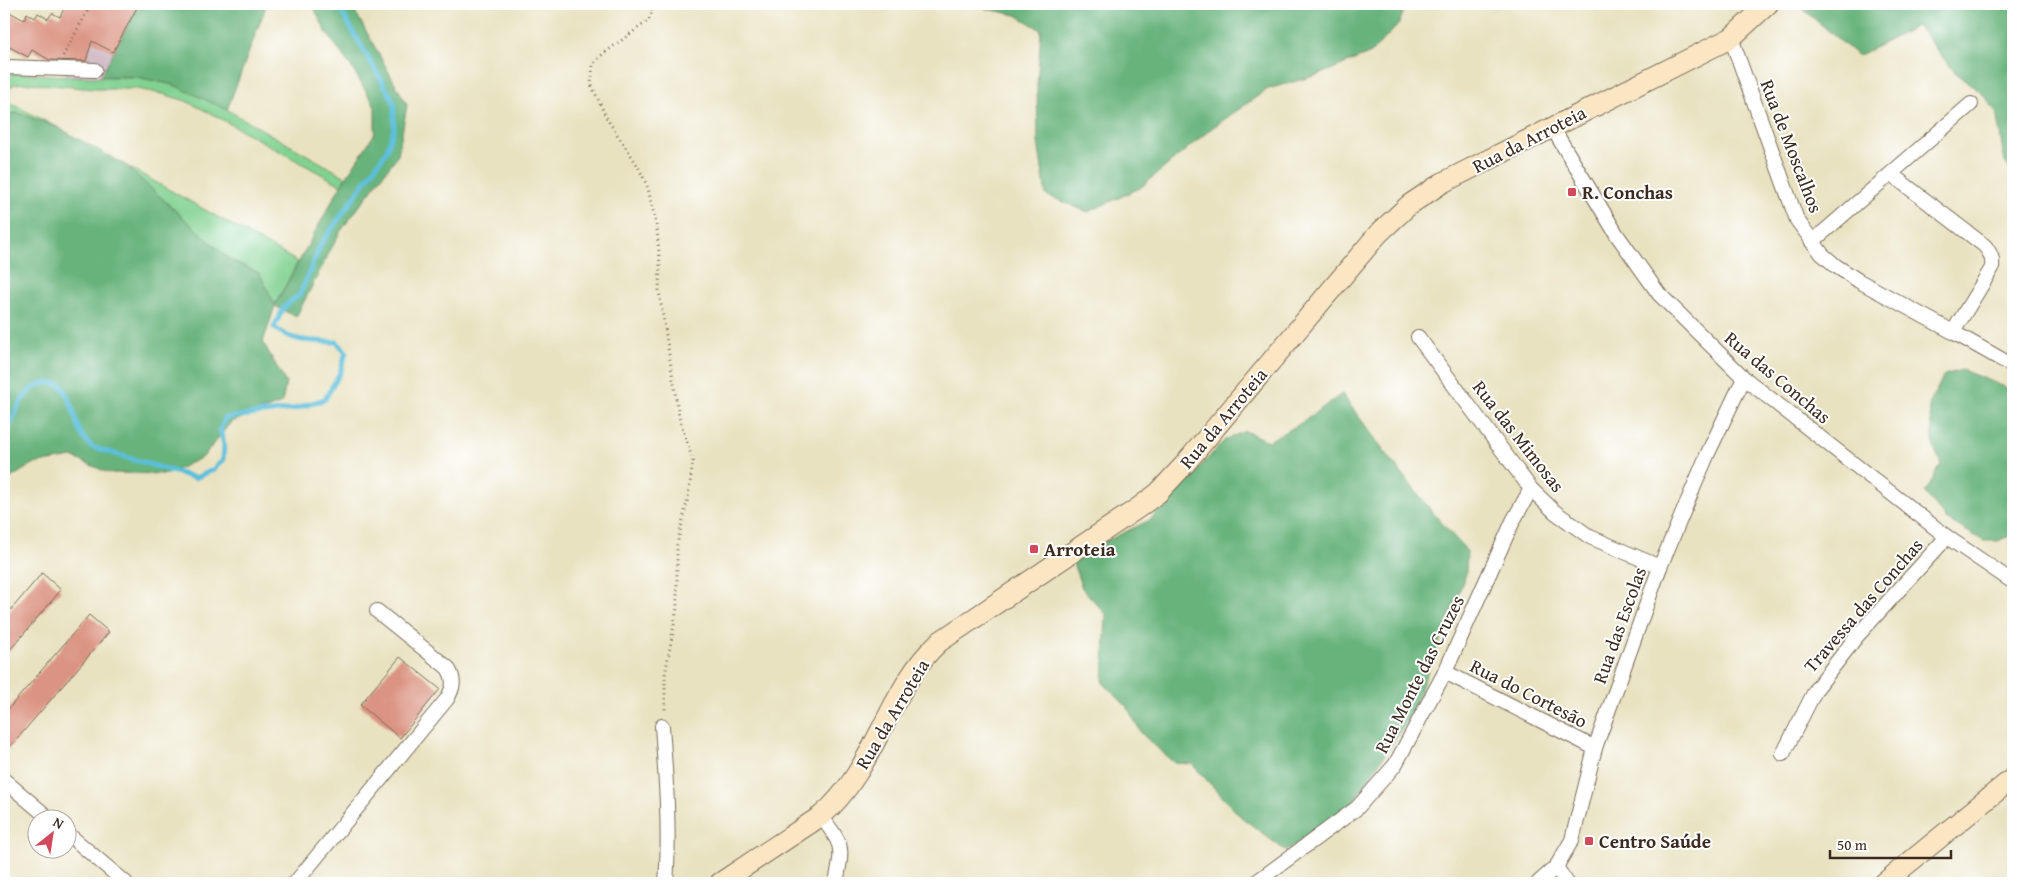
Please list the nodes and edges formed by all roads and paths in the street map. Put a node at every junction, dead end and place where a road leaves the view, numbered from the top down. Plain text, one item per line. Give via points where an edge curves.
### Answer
1 (91, 4) edge
2 (654, 4) edge
3 (1768, 4) edge
4 (1731, 38) junction
5 (4, 69) edge
6 (56, 69) junction
7 (95, 70) dead end
8 (1971, 104) dead end
9 (1552, 128) junction
10 (1891, 174) junction
11 (1812, 242) junction
12 (1953, 332) junction
13 (1418, 337) dead end
14 (2013, 366) edge
15 (1744, 378) junction
16 (1531, 489) junction
17 (1947, 536) junction
18 (1660, 567) junction
19 (2013, 582) edge
20 (377, 611) dead end
21 (1445, 672) junction
22 (662, 726) joint
23 (1596, 748) junction
24 (1783, 754) dead end
25 (2013, 778) edge
26 (4, 780) edge
27 (39, 810) edge
28 (821, 816) junction
29 (78, 842) edge
30 (1556, 867) junction
31 (126, 883) edge
32 (296, 883) edge
33 (666, 883) edge
34 (720, 883) edge
35 (836, 883) edge
36 (1255, 883) edge
37 (1538, 883) edge
38 (1567, 883) edge
39 (1884, 883) edge

1 - 6 path
2 - 22 path via 649,20 593,64 591,84 607,119 638,166 648,188 657,229 659,291 676,398 694,461 678,545 677,608 664,675 665,717
3 - 4 main road, Rua da Arroteia
4 - 9 main road, Rua da Arroteia
4 - 11 street, Rua de Moscalhos via 1797,220
5 - 6 street
6 - 7 street
8 - 10 street
9 - 15 street, Rua das Conchas via 1617,235 1659,294
9 - 28 main road, Rua da Arroteia via 1442,183 1409,205 1378,234 1158,492 926,654 856,775 833,806
10 - 11 street
10 - 12 street via 1991,254 1992,268
11 - 12 street, Rua de Moscalhos via 1851,276
12 - 14 street, Rua de Moscalhos
13 - 16 street, Rua das Mimosas
15 - 17 street, Rua das Conchas
15 - 18 street, Rua das Escolas
16 - 18 street, Rua das Mimosas via 1555,512 1590,537
16 - 21 street, Rua Monte das Cruzes
17 - 19 street, Rua das Conchas
17 - 24 street, Travessa das Conchas via 1857,636 1816,689
18 - 23 street, Rua das Escolas
20 - 32 street via 448,668 453,677 453,688
21 - 23 street, Rua do Cortesão
21 - 36 street, Rua Monte das Cruzes via 1395,766 1378,786 1357,808
22 - 33 street via 667,786
23 - 30 street, Rua das Escolas via 1572,840
25 - 39 main road
26 - 27 street
28 - 34 main road, Rua da Arroteia
28 - 35 street via 840,845 842,855
29 - 31 street
30 - 37 street, Rua das Escolas
30 - 38 street

